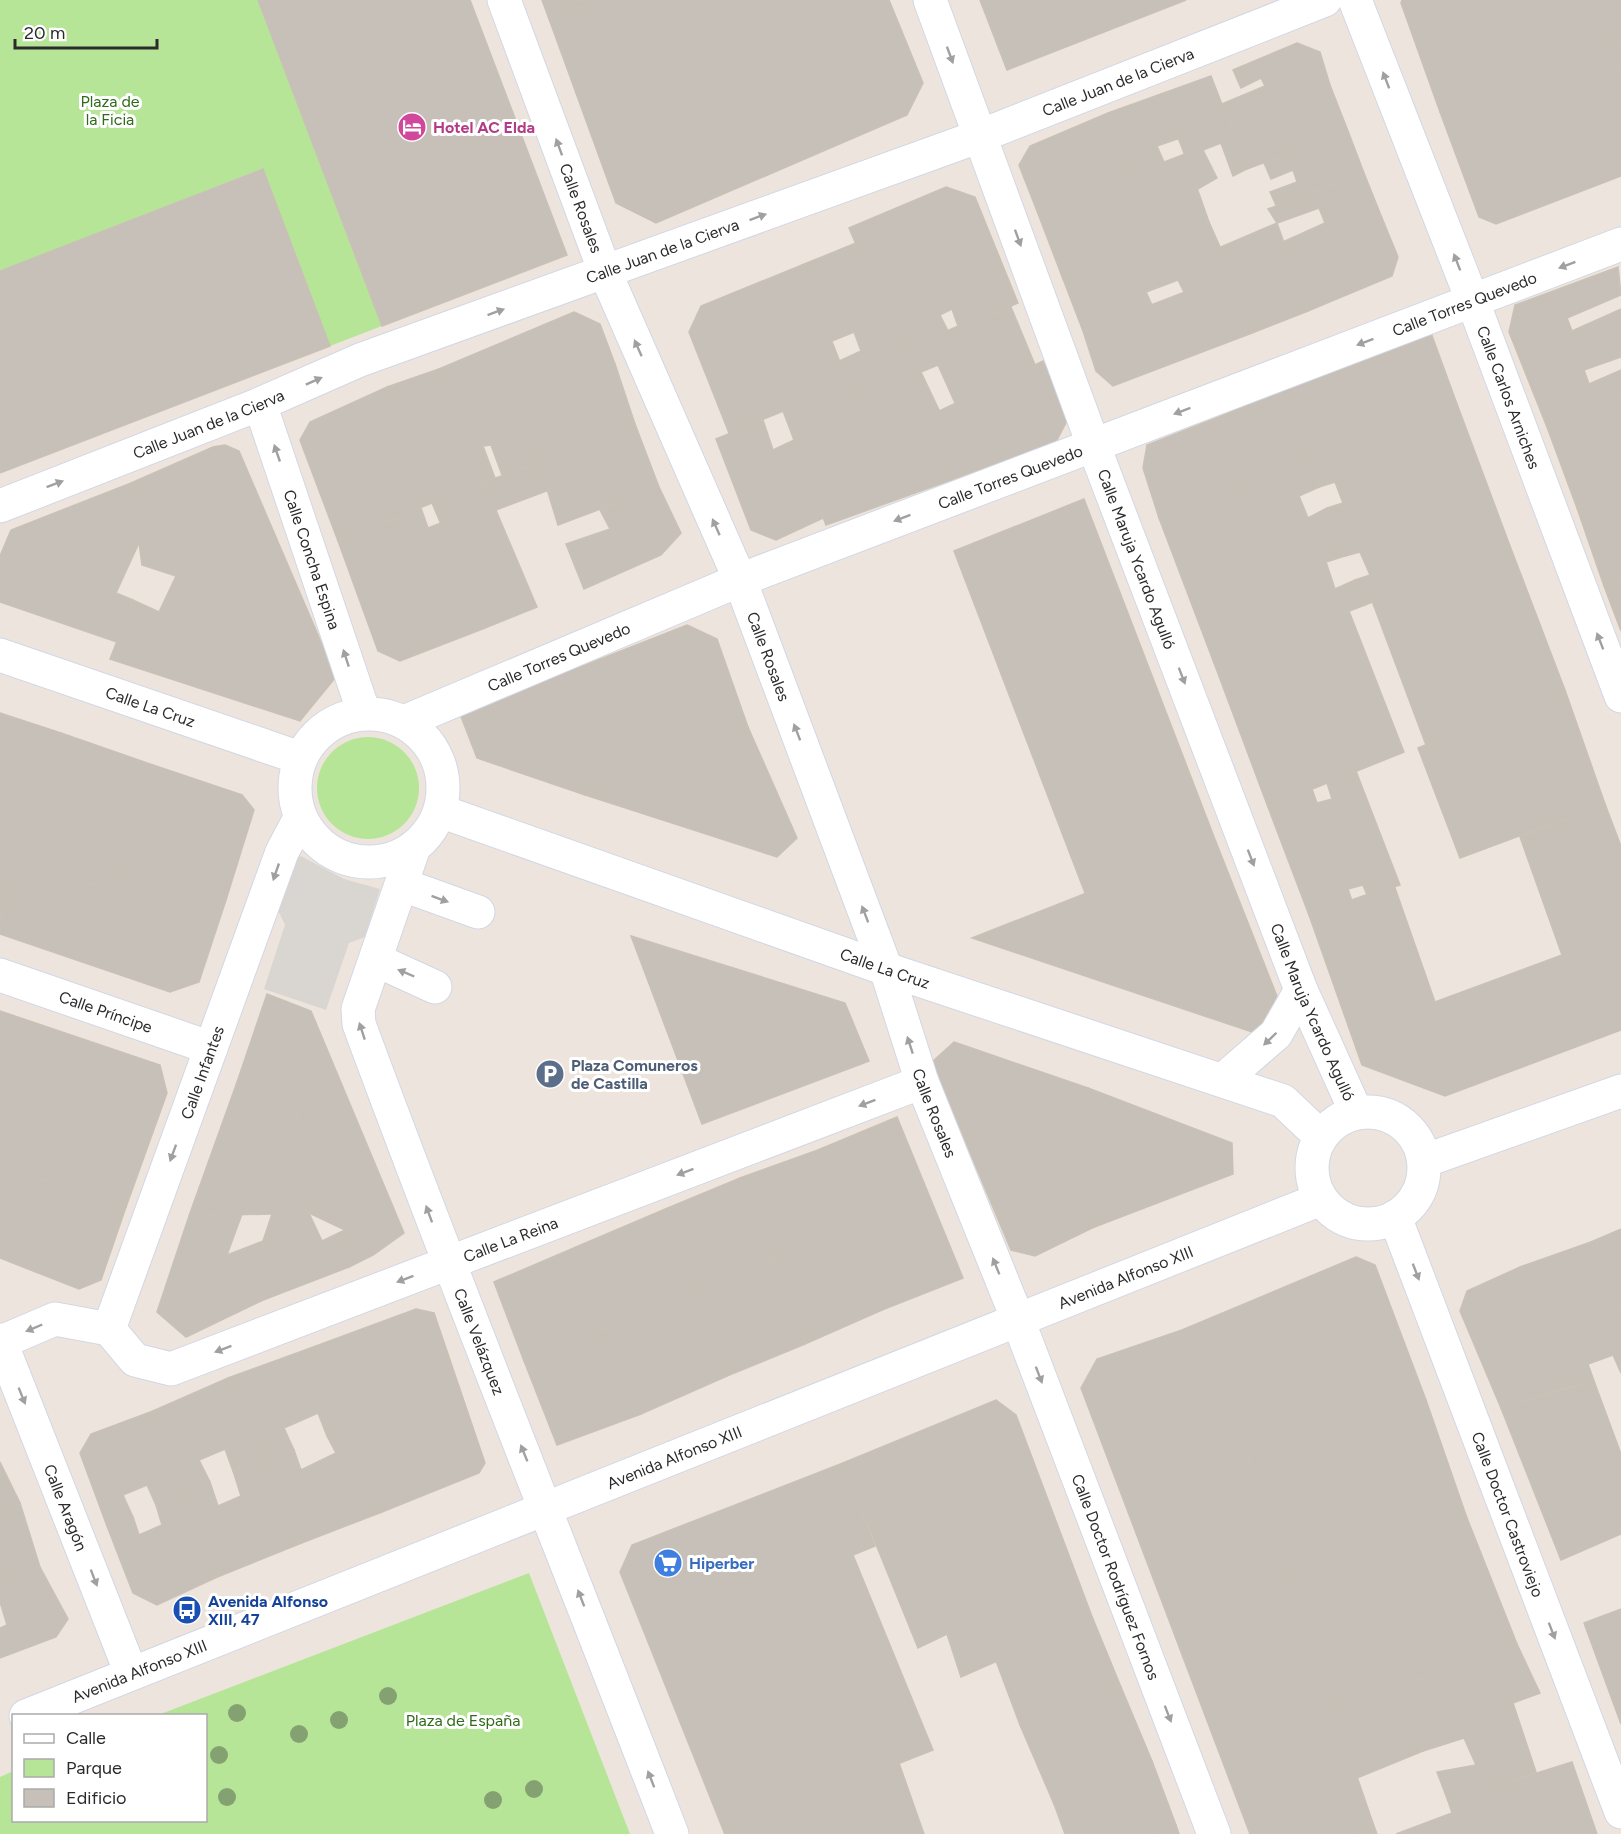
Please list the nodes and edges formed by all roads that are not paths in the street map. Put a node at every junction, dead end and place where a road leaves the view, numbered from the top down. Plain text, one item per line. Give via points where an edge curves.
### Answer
1 (504, 0) edge
2 (930, 0) edge
3 (1325, 0) edge
4 (1355, 0) edge
5 (980, 136) junction
6 (1621, 244) edge
7 (605, 272) junction
8 (1473, 302) junction
9 (260, 404) junction
10 (1094, 444) junction
11 (0, 506) edge
12 (740, 580) junction
13 (0, 656) edge
14 (1621, 696) edge
15 (364, 713) junction
16 (404, 722) junction
17 (300, 759) junction
18 (440, 811) junction
19 (300, 818) junction
20 (414, 847) junction
21 (403, 885) junction
22 (478, 912) dead end
23 (376, 960) junction
24 (886, 969) junction
25 (0, 975) edge
26 (435, 987) dead end
27 (1301, 990) junction
28 (211, 1048) junction
29 (1223, 1080) junction
30 (922, 1082) junction
31 (1621, 1091) edge
32 (1356, 1112) junction
33 (1321, 1137) junction
34 (1424, 1161) junction
35 (1322, 1199) junction
36 (1395, 1217) junction
37 (447, 1263) junction
38 (1018, 1320) junction
39 (109, 1329) junction
40 (0, 1341) edge
41 (546, 1508) junction
42 (131, 1673) junction
43 (31, 1714) edge
44 (1621, 1812) edge
45 (672, 1834) edge
46 (1214, 1834) edge

7 -> 1 street, Calle Rosales
2 -> 5 street, Calle Maruja Ycardo Agulló
3 - 5 street, Calle Juan de la Cierva
8 -> 4 street, Calle Carlos Arniches
7 -> 5 street, Calle Juan de la Cierva
5 -> 10 street, Calle Maruja Ycardo Agulló
6 -> 8 street, Calle Torres Quevedo
9 -> 7 street, Calle Juan de la Cierva via 360,360
12 -> 7 street, Calle Rosales
8 -> 10 street, Calle Torres Quevedo
14 -> 8 street, Calle Carlos Arniches
11 -> 9 street, Calle Juan de la Cierva
15 -> 9 street, Calle Concha Espina
10 -> 12 street, Calle Torres Quevedo
10 -> 27 street, Calle Maruja Ycardo Agulló
12 - 16 street, Calle Torres Quevedo
24 -> 12 street, Calle Rosales
13 - 17 street, Calle La Cruz
15 - 16 street
15 - 17 street via 340,719 319,732
16 - 18 street via 430,745 438,760 443,794
17 - 19 street via 295,788
18 - 20 street via 426,837
18 - 24 street, Calle La Cruz
19 - 20 street via 320,845 351,861 384,861
19 -> 28 street, Calle Infantes via 282,852
20 - 21 street, Calle Velázquez
21 -> 22 street
21 - 23 street, Calle Velázquez
26 -> 23 street
37 -> 23 street, Calle Velázquez via 359,1024 357,1009
24 - 29 street, Calle La Cruz
30 -> 24 street, Calle Rosales
25 - 28 street, Calle Príncipe
27 -> 29 street via 1276,1034
27 - 32 street, Calle Maruja Ycardo Agulló
28 -> 39 street, Calle Infantes
29 - 33 street, Calle La Cruz via 1283,1101
30 -> 37 street, Calle La Reina
38 -> 30 street, Calle Rosales
31 - 34 street
32 - 33 street via 1338,1119
32 - 34 street via 1376,1111 1394,1117 1409,1128 1420,1144
33 - 35 street via 1311,1167
34 - 36 street via 1424,1178 1418,1194
35 - 36 street via 1347,1220 1371,1223
35 - 38 street, Avenida Alfonso XIII
36 -> 44 street, Calle Doctor Castroviejo
37 -> 39 street, Calle La Reina via 171,1369 135,1360
41 -> 37 street, Calle Velázquez
38 - 41 street, Avenida Alfonso XIII
38 -> 46 street, Calle Doctor Rodríguez Fornos
39 -> 40 street, Calle Aragón via 55,1319
40 -> 42 street, Calle Aragón
41 - 42 street, Avenida Alfonso XIII
45 -> 41 street, Calle Velázquez
42 - 43 street, Avenida Alfonso XIII

